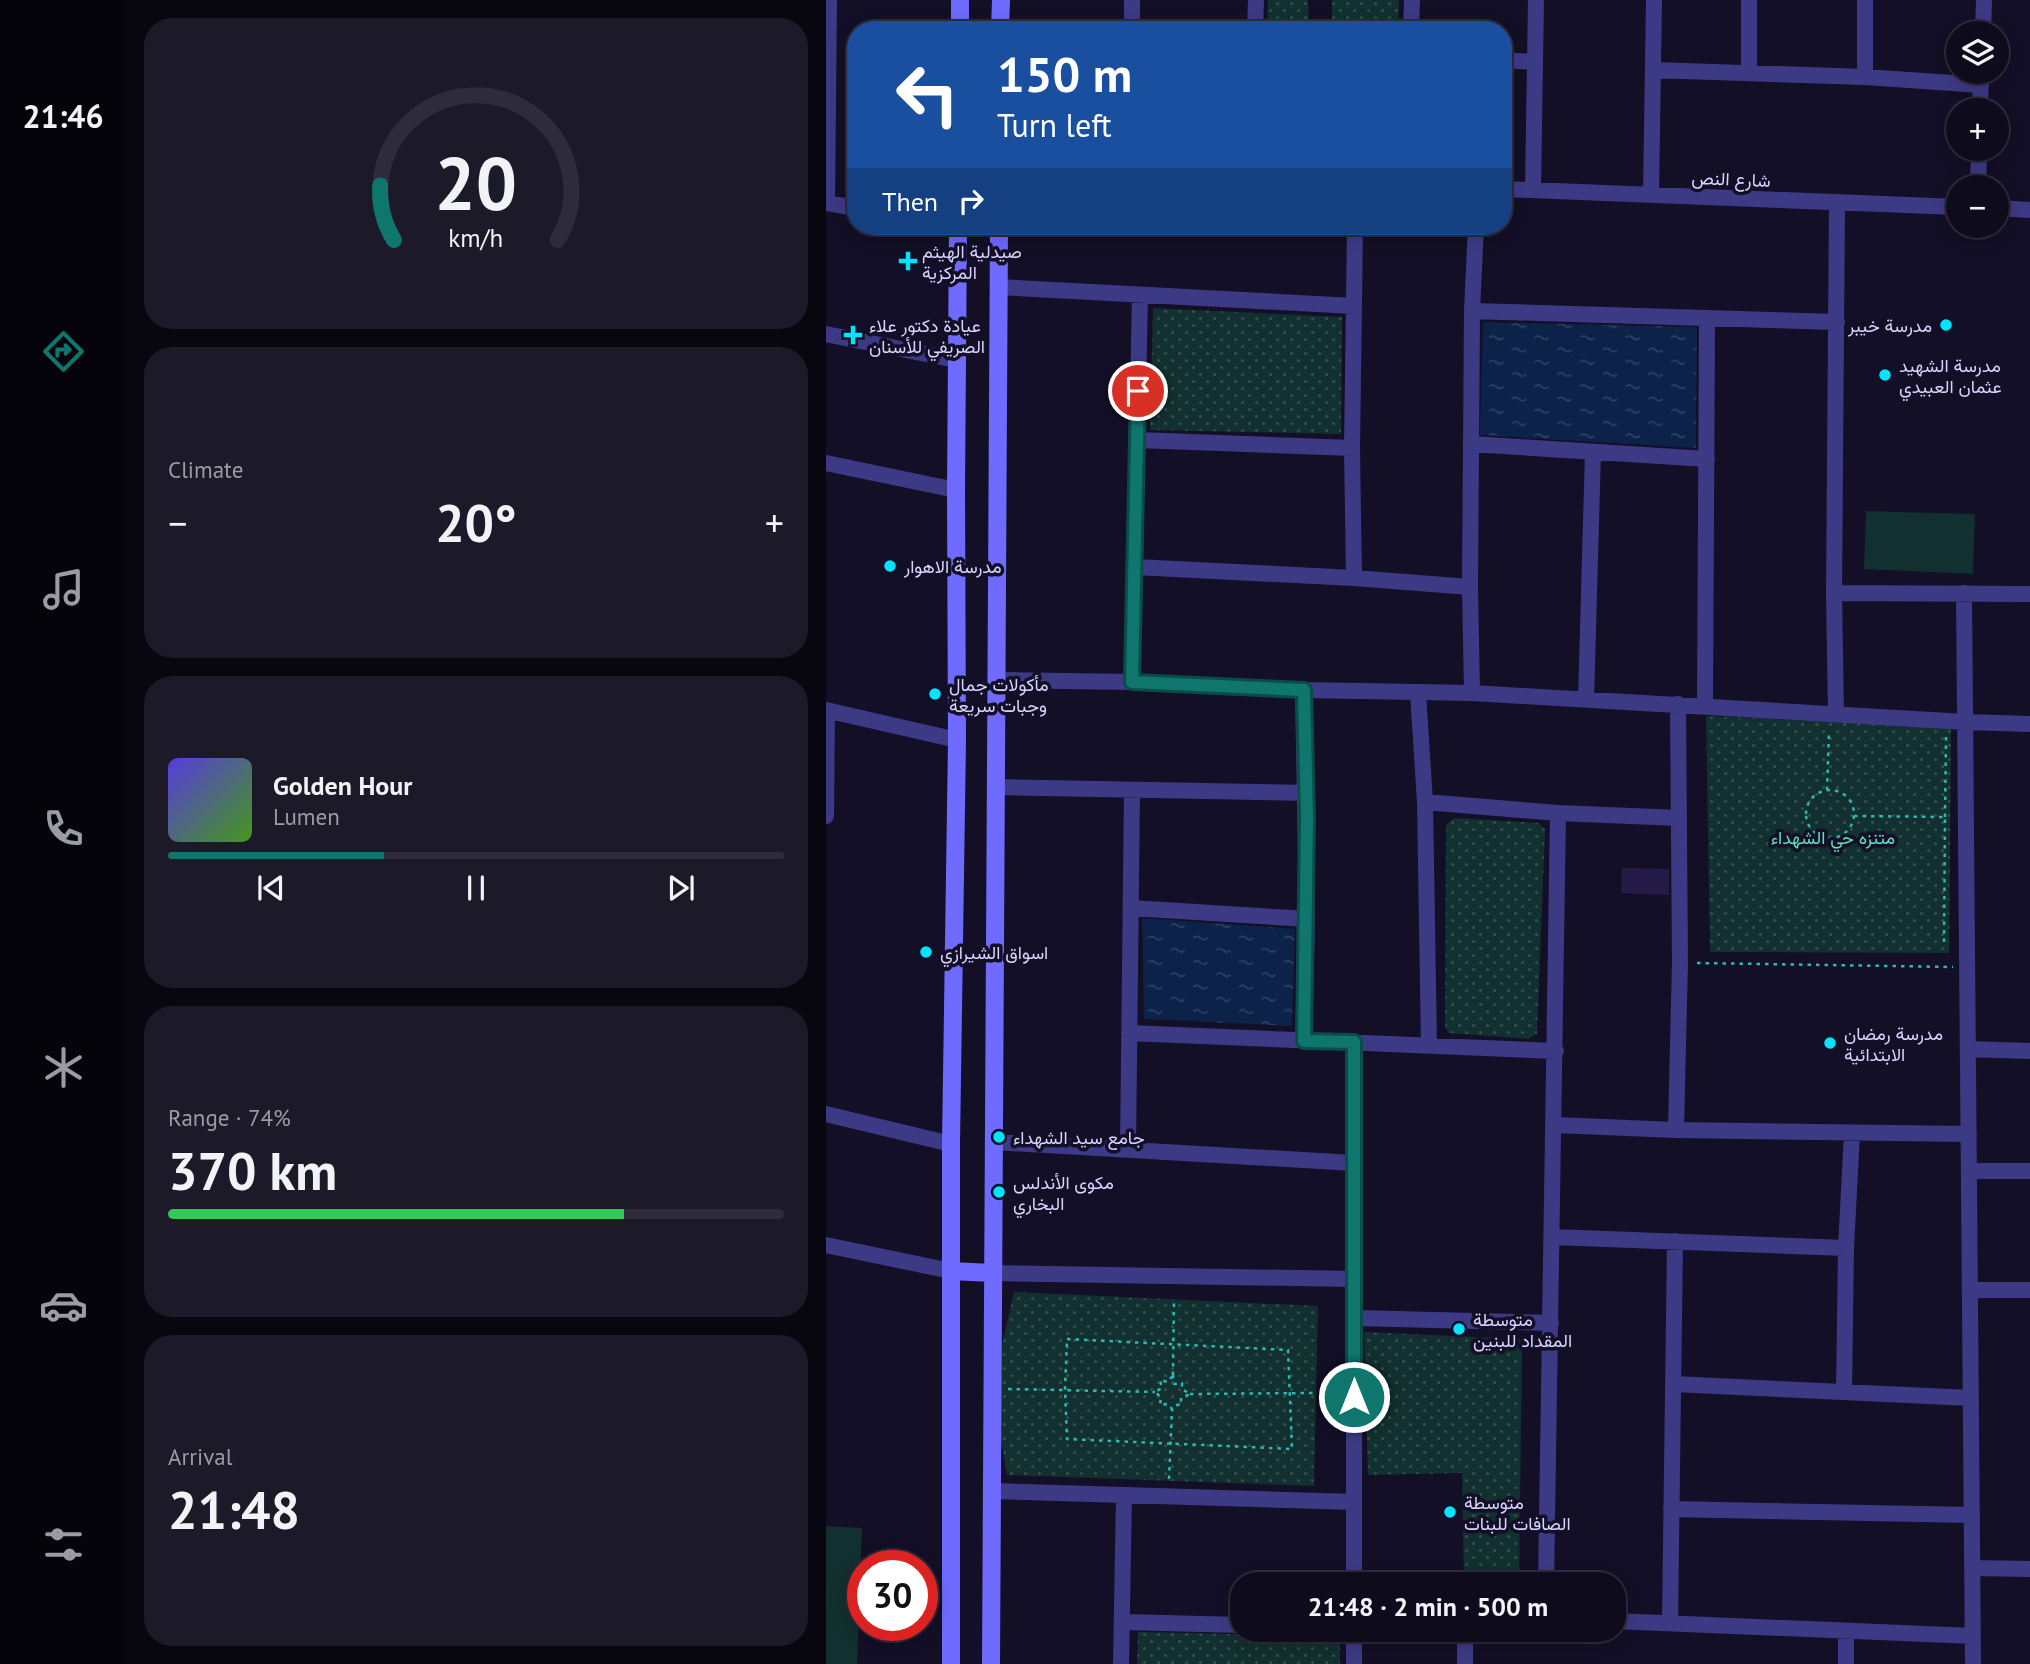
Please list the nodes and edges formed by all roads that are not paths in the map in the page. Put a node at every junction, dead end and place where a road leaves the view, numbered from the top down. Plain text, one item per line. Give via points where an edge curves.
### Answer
1 (829, 0) edge
2 (960, 0) edge
3 (1001, 0) edge
4 (1132, 0) edge
5 (1256, 0) edge
6 (1412, 0) edge
7 (1536, 0) edge
8 (1654, 0) edge
9 (1749, 0) edge
10 (1865, 0) edge
11 (1984, 0) edge
12 (960, 21) edge
13 (1000, 21) edge
14 (1132, 21) edge
15 (1255, 21) edge
16 (1411, 21) edge
17 (1983, 21) edge
18 (1512, 61) edge
19 (1535, 62) junction
20 (1653, 70) junction
21 (1749, 73) junction
22 (1865, 77) junction
23 (1946, 78) edge
24 (1512, 189) edge
25 (1534, 190) junction
26 (1651, 195) junction
27 (827, 203) edge
28 (1837, 203) junction
29 (847, 206) edge
30 (1946, 207) edge
31 (2009, 209) edge
32 (2030, 210) edge
33 (955, 235) edge
34 (999, 235) edge
35 (1355, 235) edge
36 (1476, 235) edge
37 (998, 287) junction
38 (1140, 295) junction
39 (1354, 306) junction
40 (1472, 311) junction
41 (1707, 318) junction
42 (1837, 322) junction
43 (826, 334) edge
44 (956, 360) junction
45 (1138, 440) junction
46 (1471, 444) junction
47 (1352, 448) junction
48 (1593, 452) junction
49 (1707, 459) junction
50 (826, 463) edge
51 (956, 490) junction
52 (1135, 567) junction
53 (1354, 578) junction
54 (1470, 587) junction
55 (1834, 593) junction
56 (1964, 593) junction
57 (2030, 594) edge
58 (997, 680) junction
59 (1132, 682) junction
60 (1304, 690) junction
61 (1472, 693) junction
62 (1418, 694) junction
63 (1586, 700) junction
64 (1678, 704) junction
65 (1705, 706) junction
66 (827, 711) edge
67 (1833, 714) junction
68 (1965, 722) junction
69 (2030, 724) edge
70 (957, 740) junction
71 (996, 787) junction
72 (1132, 790) junction
73 (1307, 793) junction
74 (1425, 802) junction
75 (1558, 813) junction
76 (826, 816) edge
77 (1678, 818) junction
78 (1131, 908) junction
79 (1307, 919) junction
80 (1129, 1033) junction
81 (1304, 1041) junction
82 (1354, 1042) junction
83 (1429, 1045) junction
84 (1968, 1049) junction
85 (1556, 1051) junction
86 (2030, 1051) edge
87 (826, 1114) edge
88 (1555, 1125) junction
89 (1676, 1130) junction
90 (1852, 1133) junction
91 (1969, 1134) junction
92 (994, 1142) junction
93 (951, 1144) junction
94 (1128, 1150) junction
95 (1354, 1163) junction
96 (1969, 1171) junction
97 (2030, 1171) edge
98 (1552, 1237) junction
99 (1675, 1241) junction
100 (826, 1245) edge
101 (1846, 1248) junction
102 (951, 1271) junction
103 (992, 1273) junction
104 (1354, 1279) junction
105 (1970, 1290) junction
106 (2030, 1290) edge
107 (1354, 1318) junction
108 (1551, 1323) junction
109 (1673, 1384) junction
110 (1844, 1392) junction
111 (1971, 1398) junction
112 (992, 1491) junction
113 (1124, 1495) junction
114 (1354, 1502) junction
115 (1671, 1508) junction
116 (1972, 1515) junction
117 (1973, 1568) junction
118 (2030, 1569) edge
119 (1354, 1572) edge
120 (1546, 1572) edge
121 (1626, 1621) edge
122 (1122, 1622) junction
123 (1670, 1623) junction
124 (1230, 1625) edge
125 (1846, 1631) junction
126 (1973, 1636) junction
127 (1354, 1642) edge
128 (1465, 1642) edge
129 (951, 1664) edge
130 (991, 1664) edge
131 (1121, 1664) edge
132 (1354, 1664) edge
133 (1465, 1664) edge
134 (1846, 1664) edge
135 (1973, 1664) edge

1 - 27 street
2 - 12 main road
3 - 13 main road
4 - 14 street
5 - 15 street
6 - 16 street
7 - 19 street
8 - 20 street
9 - 21 street
10 - 22 street
11 - 17 street
18 - 19 street
19 - 25 street
20 - 21 street
20 - 26 street
21 - 22 street
22 - 23 street
24 - 25 street, شارع النص
25 - 26 street, شارع النص
26 - 28 street, شارع النص
27 - 29 street
28 - 30 street, شارع النص
28 - 42 street
31 - 32 street
33 - 44 main road
34 - 37 main road
35 - 39 street
36 - 40 street
37 - 38 street
37 - 58 main road
38 - 39 street
38 - 45 street
39 - 47 street
40 - 41 street
40 - 46 street
41 - 42 street
41 - 49 street
42 - 55 street
43 - 44 street
44 - 51 main road
45 - 47 street
45 - 52 street
46 - 48 street
46 - 54 street
47 - 53 street
48 - 49 street
48 - 63 street
49 - 65 street
50 - 51 street
51 - 70 main road
52 - 53 street
52 - 59 street
53 - 54 street
54 - 61 street
55 - 56 street
55 - 67 street
56 - 57 street
56 - 68 street
58 - 59 street
58 - 71 main road
59 - 60 street
60 - 62 street
60 - 73 street
61 - 62 street
61 - 63 street
62 - 74 street
63 - 64 street
64 - 65 street
64 - 77 street
65 - 67 street
66 - 70 street
66 - 76 street
67 - 68 street
68 - 69 street
68 - 84 street
70 - 93 main road
71 - 72 street
71 - 92 main road
72 - 73 street
72 - 78 street
73 - 79 street
74 - 75 street
74 - 83 street
75 - 77 street
75 - 85 street
77 - 89 street
78 - 79 street
78 - 80 street
79 - 81 street
80 - 81 street
80 - 94 street
81 - 82 street
82 - 83 street
82 - 95 street
83 - 85 street
84 - 86 street
84 - 91 street
85 - 88 street
87 - 93 street
88 - 89 street
88 - 98 street
89 - 90 street
90 - 91 street
90 - 101 street
91 - 96 street
92 - 94 street
92 - 103 main road
93 - 102 main road
94 - 95 street
95 - 104 street
96 - 97 street
96 - 105 street
98 - 99 street
98 - 108 street
99 - 101 street
99 - 109 street
100 - 102 street
101 - 110 street
102 - 103 main road
102 - 129 main road
103 - 104 street
103 - 112 main road
104 - 107 street
105 - 106 street
105 - 111 street
107 - 108 street
107 - 114 street
108 - 120 street
109 - 110 street
109 - 115 street
110 - 111 street
111 - 116 street
112 - 113 street
112 - 130 main road
113 - 114 street
113 - 122 street
114 - 119 street
115 - 116 street
115 - 123 street
116 - 117 street
117 - 118 street
117 - 126 street
121 - 123 street
122 - 124 street
122 - 131 street
123 - 125 street
125 - 126 street
125 - 134 street
126 - 135 street
127 - 132 street
128 - 133 street

